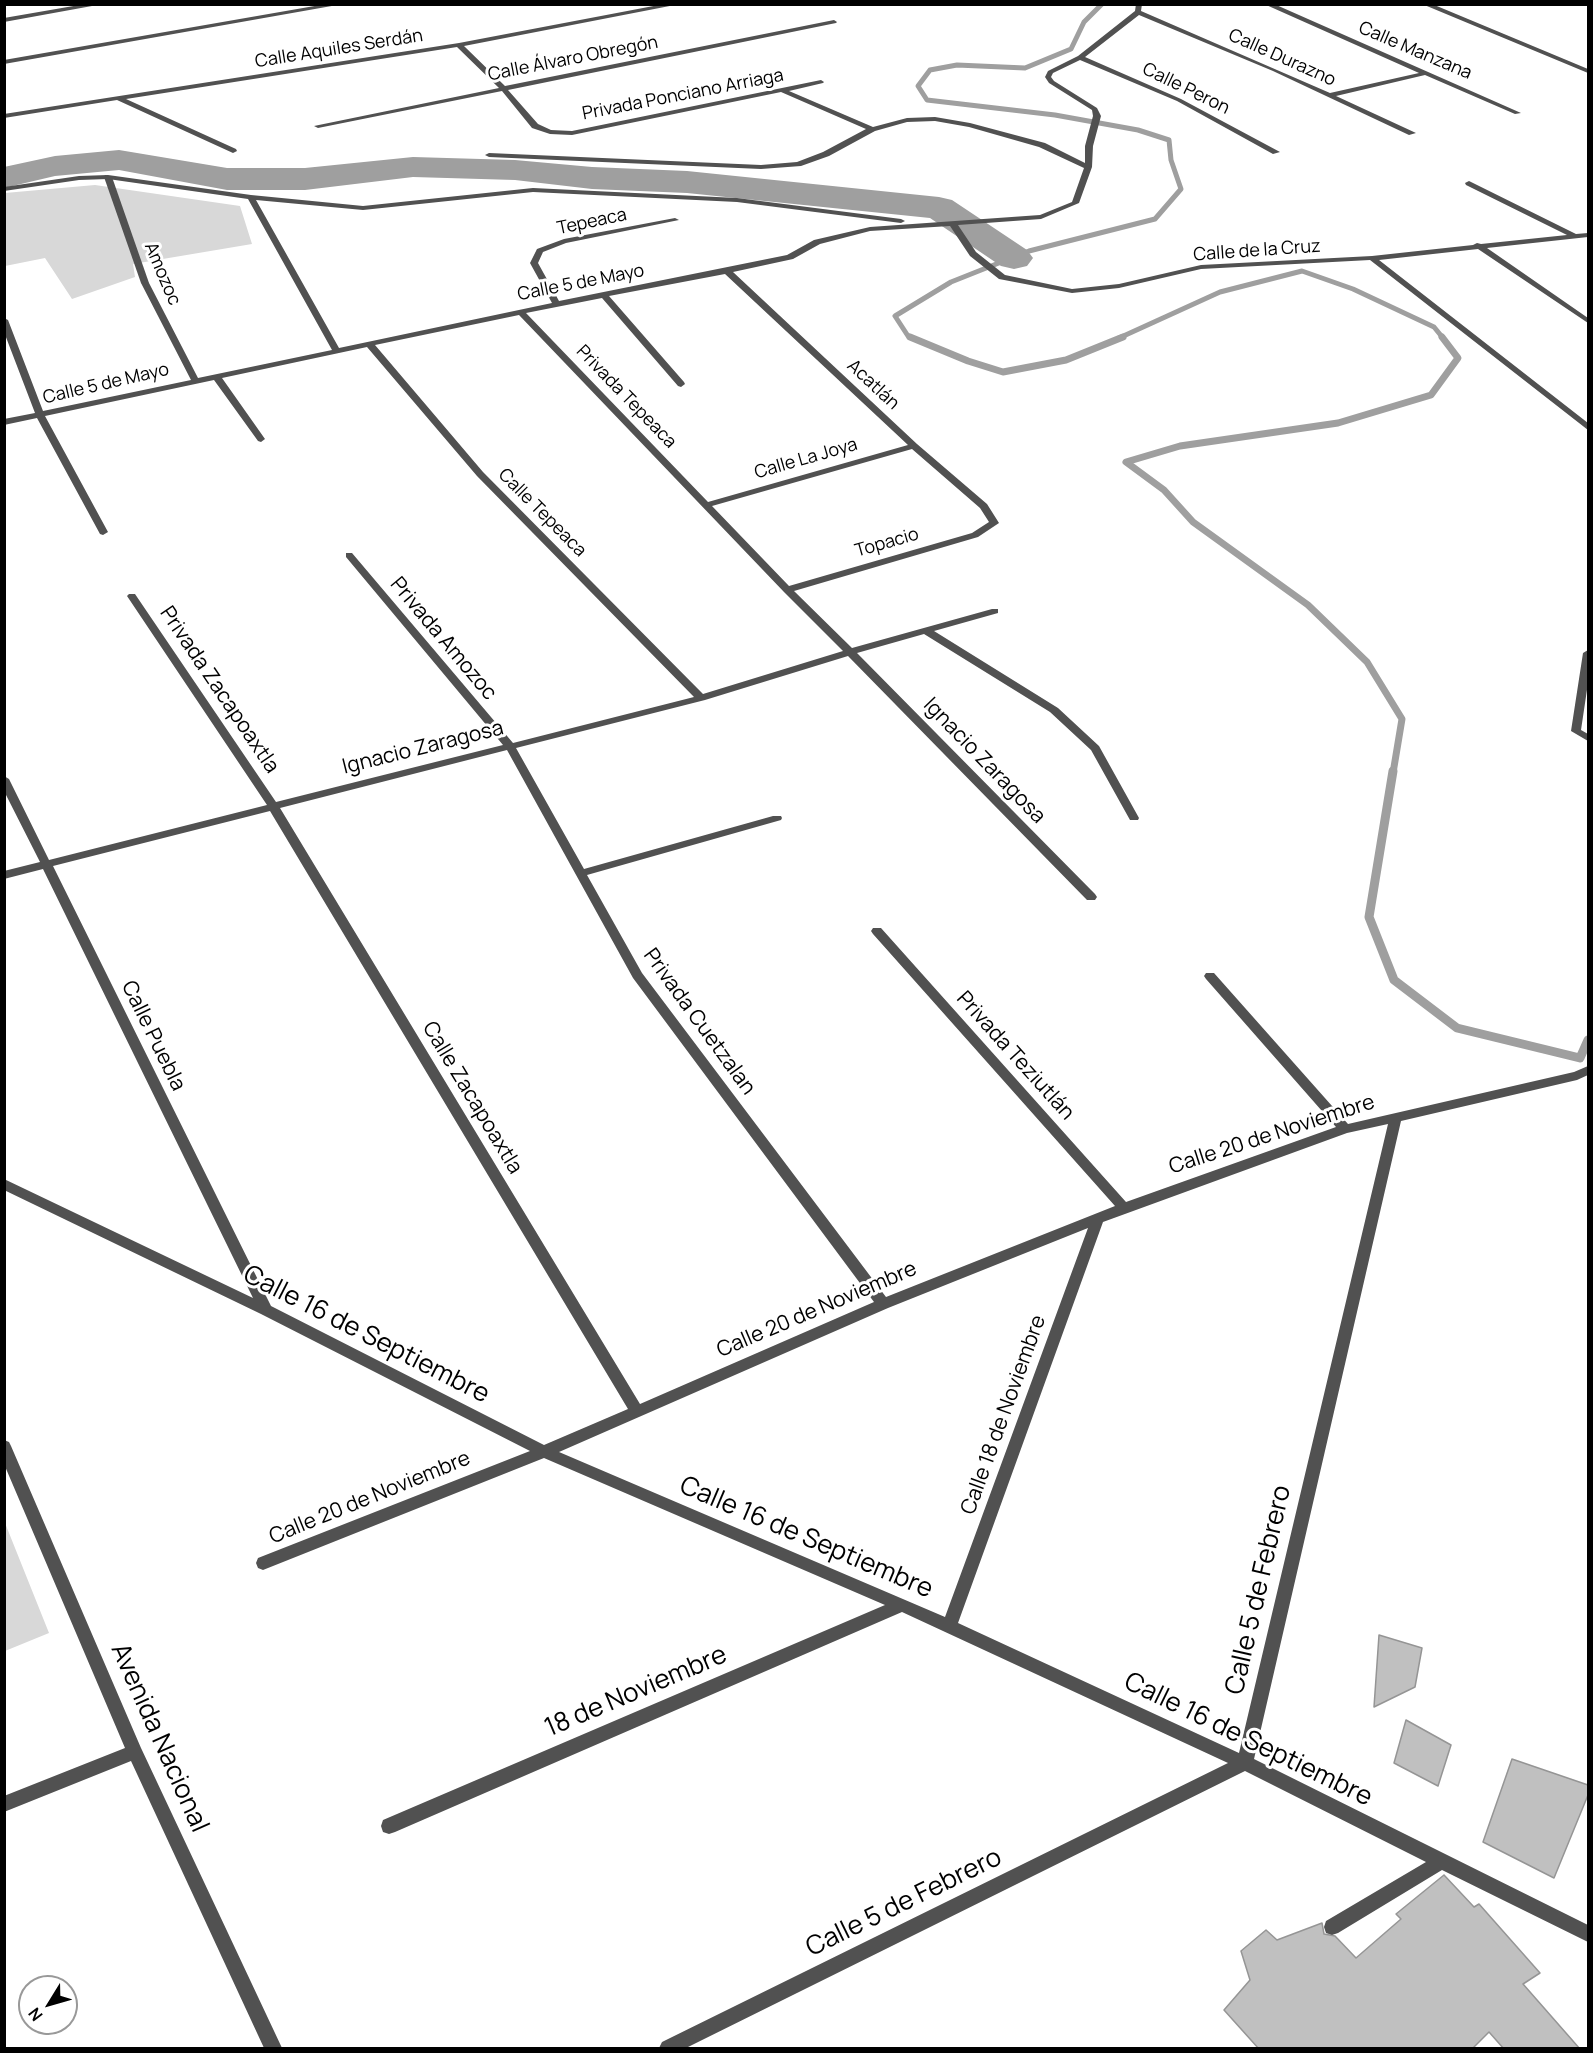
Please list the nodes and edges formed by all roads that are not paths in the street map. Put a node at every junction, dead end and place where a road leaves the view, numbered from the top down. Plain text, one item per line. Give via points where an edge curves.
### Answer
1 (100, 4) edge
2 (340, 4) edge
3 (677, 4) edge
4 (1267, 4) edge
5 (1425, 4) edge
6 (1139, 8) edge
7 (4, 20) edge
8 (834, 22) dead end
9 (459, 45) junction
10 (1080, 57) junction
11 (4, 62) edge
12 (1588, 71) edge
13 (1427, 73) junction
14 (821, 82) dead end
15 (503, 88) junction
16 (784, 91) junction
17 (1330, 95) junction
18 (120, 99) junction
19 (1517, 113) dead end
20 (4, 116) edge
21 (318, 126) dead end
22 (873, 129) junction
23 (1412, 133) dead end
24 (233, 152) dead end
25 (1276, 152) dead end
26 (489, 155) dead end
27 (1088, 167) junction
28 (108, 177) junction
29 (1469, 183) dead end
30 (4, 189) edge
31 (251, 198) junction
32 (675, 220) dead end
33 (953, 224) junction
34 (936, 226) junction
35 (1588, 235) edge
36 (1574, 236) junction
37 (1477, 245) junction
38 (1371, 258) junction
39 (727, 271) junction
40 (604, 295) junction
41 (557, 304) junction
42 (521, 312) junction
43 (4, 321) edge
44 (1588, 321) edge
45 (369, 344) junction
46 (337, 351) junction
47 (216, 376) junction
48 (195, 381) junction
49 (681, 384) dead end
50 (40, 415) junction
51 (4, 422) edge
52 (1588, 427) edge
53 (261, 439) dead end
54 (914, 446) junction
55 (706, 505) junction
56 (994, 523) joint
57 (103, 532) dead end
58 (349, 555) dead end
59 (787, 590) junction
60 (132, 596) dead end
61 (995, 611) dead end
62 (926, 631) junction
63 (850, 652) junction
64 (1588, 653) edge
65 (701, 698) junction
66 (1588, 738) edge
67 (510, 746) junction
68 (4, 779) edge
69 (273, 806) junction
70 (777, 818) dead end
71 (1134, 818) dead end
72 (47, 863) junction
73 (580, 873) junction
74 (4, 875) edge
75 (1091, 897) dead end
76 (877, 931) dead end
77 (1210, 976) dead end
78 (1588, 1070) edge
79 (1396, 1117) junction
80 (1345, 1129) junction
81 (4, 1184) edge
82 (1124, 1208) junction
83 (1098, 1218) junction
84 (883, 1304) junction
85 (266, 1310) junction
86 (637, 1411) junction
87 (4, 1446) edge
88 (544, 1452) junction
89 (263, 1563) dead end
90 (902, 1605) junction
91 (949, 1626) junction
92 (135, 1752) junction
93 (1245, 1763) junction
94 (4, 1804) edge
95 (389, 1826) dead end
96 (1442, 1861) junction
97 (1332, 1927) dead end
98 (1588, 1934) edge
99 (272, 2048) edge
100 (668, 2049) edge

1 - 7 street
2 - 11 street
3 - 9 street, Calle Aquiles Serdán
4 - 13 street, Calle Manzana
5 - 12 street
6 - 10 street
6 - 17 street, Calle Durazno
8 - 15 street, Calle Álvaro Obregón
9 - 15 street
9 - 18 street, Calle Aquiles Serdán
10 - 25 street, Calle Peron via 1179,100
10 - 27 street, Calle 5 de Mayo via 1050,72 1048,77 1095,109
13 - 17 street
13 - 19 street, Calle Manzana
14 - 16 street, Privada Ponciano Arriaga
15 - 16 street, Privada Ponciano Arriaga via 535,126 550,132 572,133
15 - 21 street, Calle Álvaro Obregón
16 - 22 street
17 - 23 street, Calle Durazno
18 - 20 street, Calle Aquiles Serdán
18 - 24 street
22 - 26 street via 826,154 798,164 770,166
22 - 27 street via 907,120 935,119 970,125 1042,145
27 - 33 street, Calle 5 de Mayo via 1075,203 1041,217
28 - 30 street
28 - 31 street
28 - 48 street, Amozoc via 145,283
29 - 36 street
31 - 34 street via 363,208 533,190 737,200
31 - 46 street
32 - 41 street, Tepeaca via 564,241 540,251 534,263
33 - 34 street, Calle 5 de Mayo
33 - 38 street, Calle de la Cruz via 973,254 1002,277 1072,291 1119,286 1201,267
34 - 39 street, Calle 5 de Mayo via 870,229 817,242 789,257
35 - 36 street, Calle de la Cruz
36 - 37 street, Calle de la Cruz
37 - 38 street, Calle de la Cruz
37 - 44 street
38 - 52 street
39 - 40 street, Calle 5 de Mayo
39 - 54 street, Acatlán
40 - 41 street, Calle 5 de Mayo
40 - 49 street
41 - 42 street, Calle 5 de Mayo
42 - 45 street, Calle 5 de Mayo
42 - 55 street, Privada Tepeaca
43 - 50 street
45 - 46 street, Calle 5 de Mayo
45 - 65 street, Calle Tepeaca via 480,474
46 - 47 street, Calle 5 de Mayo
47 - 48 street, Calle 5 de Mayo
47 - 53 street
48 - 50 street, Calle 5 de Mayo
50 - 51 street, Calle 5 de Mayo
50 - 57 street
54 - 55 street, Calle La Joya
54 - 56 street, Acatlán via 984,506
55 - 59 street
56 - 59 street, Topacio via 975,535
58 - 67 street, Privada Amozoc
59 - 63 street
60 - 69 street, Privada Zacapoaxtla
61 - 62 street, Ignacio Zaragosa
62 - 63 street, Ignacio Zaragosa
62 - 71 street via 1054,710 1095,748
63 - 65 street, Ignacio Zaragosa
63 - 75 street, Ignacio Zaragosa
64 - 66 street via 1576,731
65 - 67 street, Ignacio Zaragosa
67 - 69 street, Ignacio Zaragosa
67 - 73 street, Privada Cuetzalan
68 - 72 street, Calle Puebla
69 - 72 street, Ignacio Zaragosa
69 - 86 street, Calle Zacapoaxtla
70 - 73 street
72 - 74 street, Ignacio Zaragosa
72 - 85 street, Calle Puebla
73 - 84 street, Privada Cuetzalan via 637,975
76 - 82 street, Privada Teziutlán
77 - 80 street
78 - 79 street, Calle 20 de Noviembre via 1577,1076
79 - 80 street, Calle 20 de Noviembre
79 - 93 street, Calle 5 de Febrero
80 - 82 street, Calle 20 de Noviembre
81 - 85 street, Calle 16 de Septiembre
82 - 83 street, Calle 20 de Noviembre
83 - 84 street, Calle 20 de Noviembre
83 - 91 street, Calle 18 de Noviembre
84 - 86 street, Calle 20 de Noviembre
85 - 88 street, Calle 16 de Septiembre
86 - 88 street, Calle 20 de Noviembre
87 - 92 street, Avenida Nacional
88 - 89 street, Calle 20 de Noviembre
88 - 90 street, Calle 16 de Septiembre
90 - 91 street, Calle 16 de Septiembre
90 - 95 street, 18 de Noviembre
91 - 93 street, Calle 16 de Septiembre
92 - 94 street
92 - 99 street, Avenida Nacional
93 - 96 street, Calle 16 de Septiembre
93 - 100 street, Calle 5 de Febrero
96 - 97 street
96 - 98 street, Calle 16 de Septiembre

